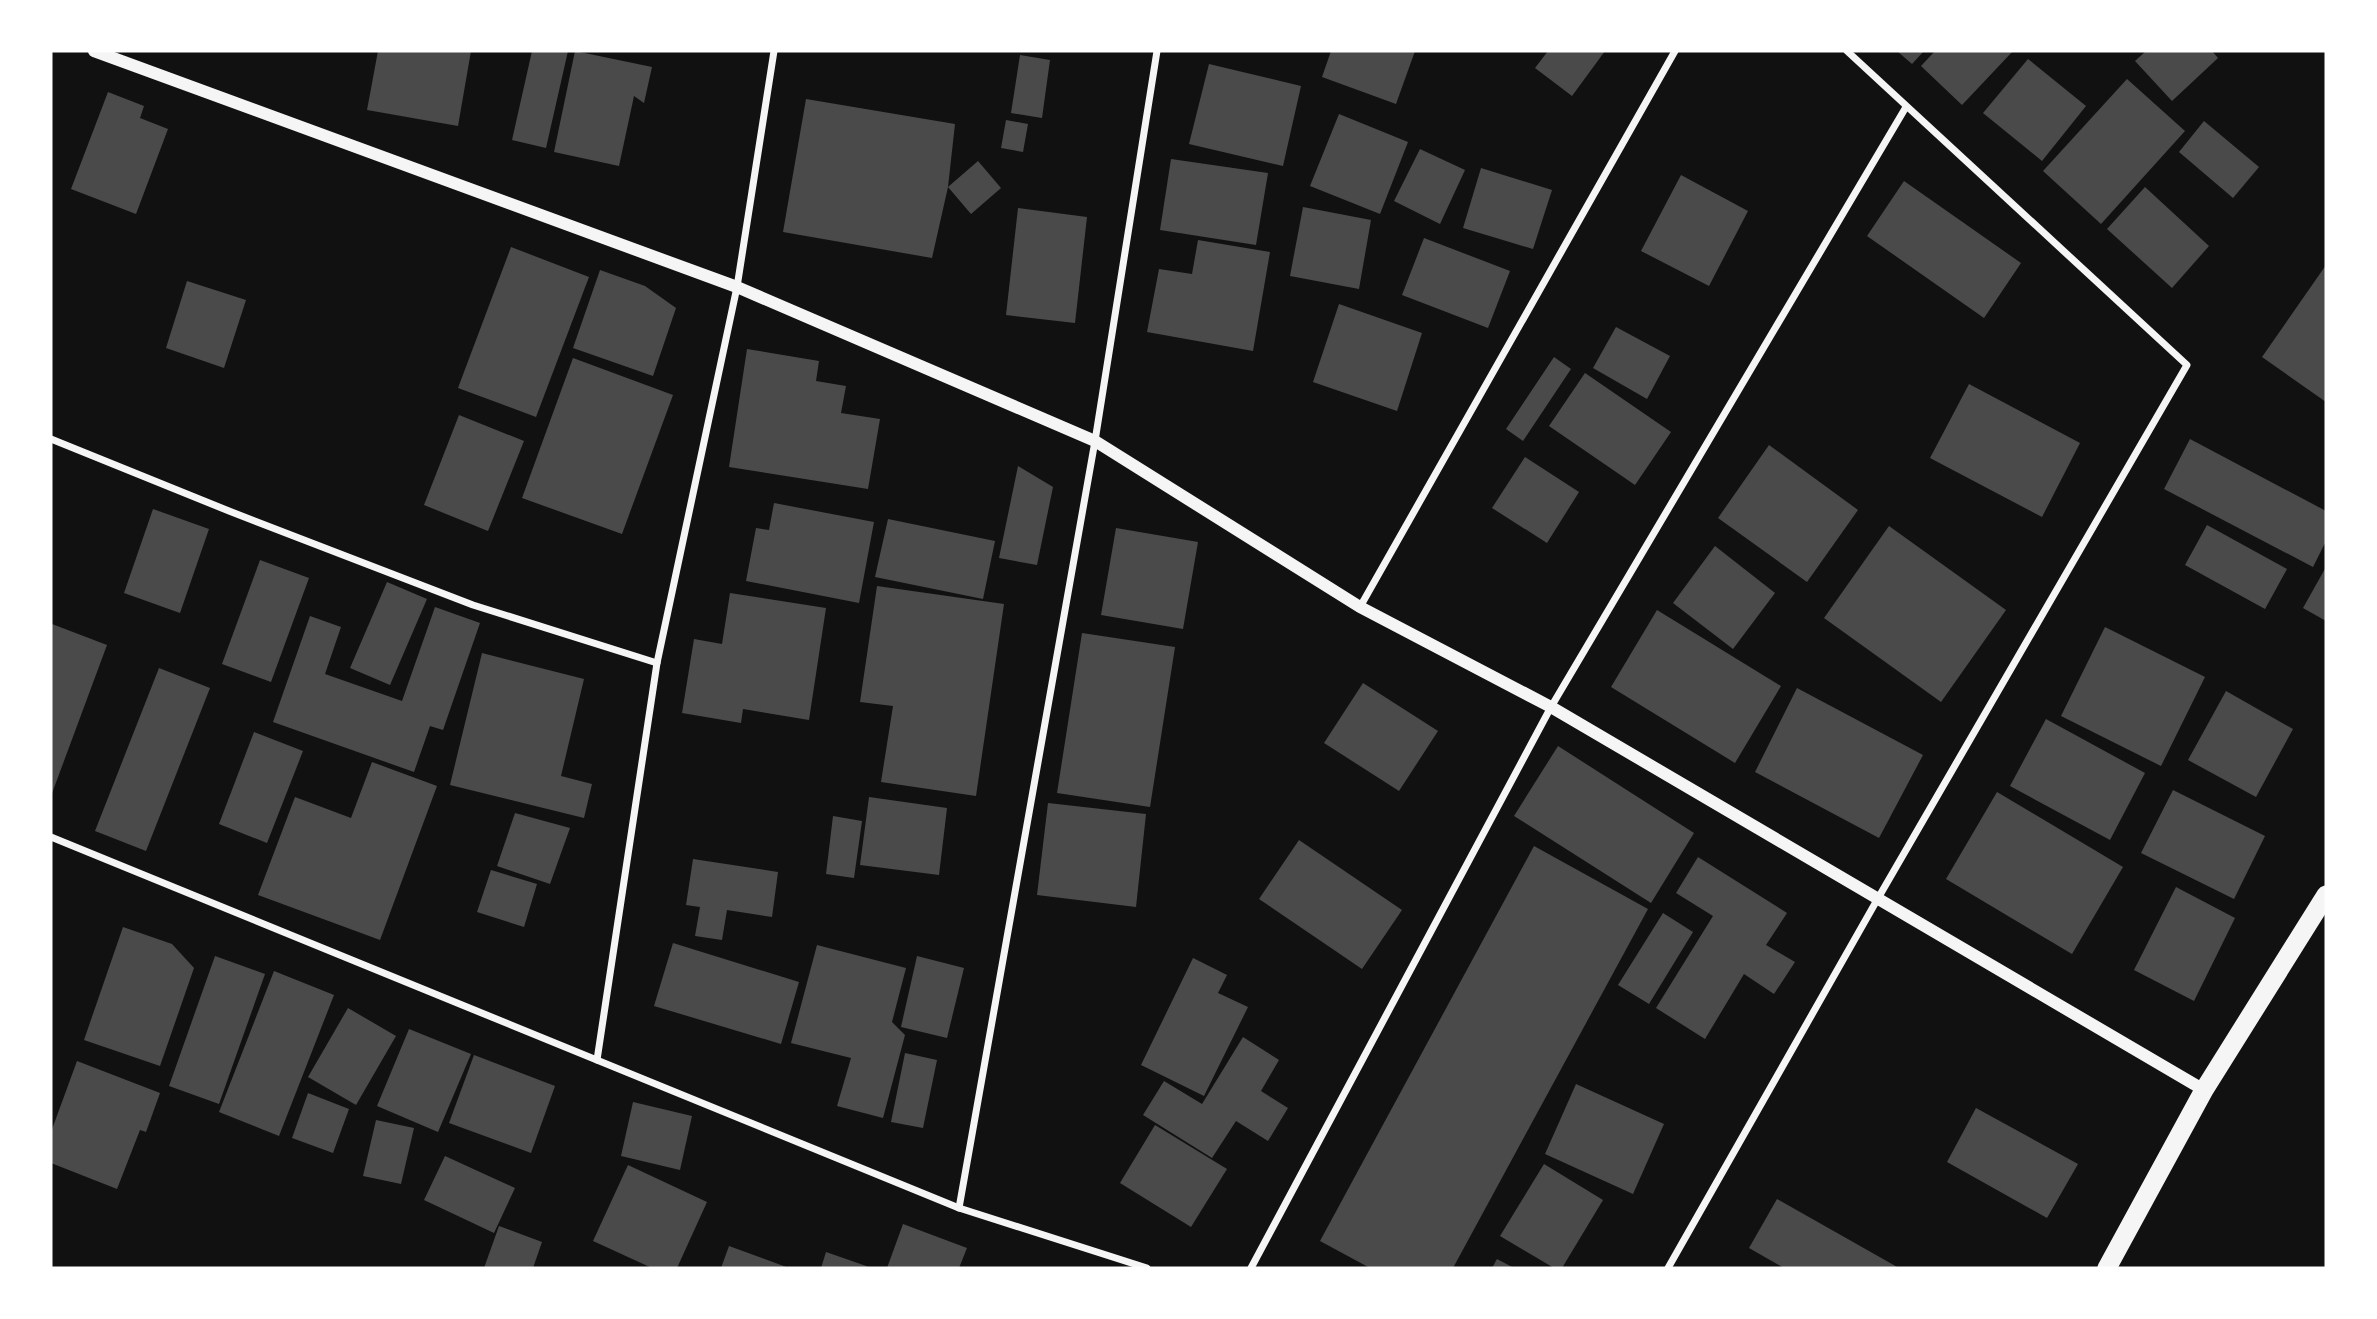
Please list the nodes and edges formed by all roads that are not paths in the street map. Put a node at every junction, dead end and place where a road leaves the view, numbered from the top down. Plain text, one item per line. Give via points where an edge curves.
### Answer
1 (94, 51) edge
2 (774, 51) edge
3 (1157, 51) edge
4 (1675, 51) edge
5 (1847, 51) edge
6 (1906, 107) junction
7 (737, 287) junction
8 (51, 439) edge
9 (1095, 441) junction
10 (1360, 607) junction
11 (657, 663) junction
12 (1551, 707) junction
13 (51, 837) edge
14 (2326, 895) edge
15 (1877, 900) junction
16 (597, 1060) junction
17 (2204, 1090) junction
18 (959, 1208) junction
19 (1147, 1268) edge
20 (1251, 1268) edge
21 (1668, 1268) edge
22 (2107, 1268) edge

1 - 7 street
2 - 7 street
3 - 9 street
4 - 10 street
5 - 6 street
6 - 12 street
6 - 15 street via 2187,365
7 - 9 street
7 - 11 street
8 - 11 street via 473,605
9 - 10 street
9 - 18 street
10 - 12 street
11 - 16 street
12 - 15 street
12 - 20 street
13 - 16 street
14 - 17 highway
15 - 17 street
15 - 21 street
16 - 18 street
17 - 22 highway
18 - 19 street

